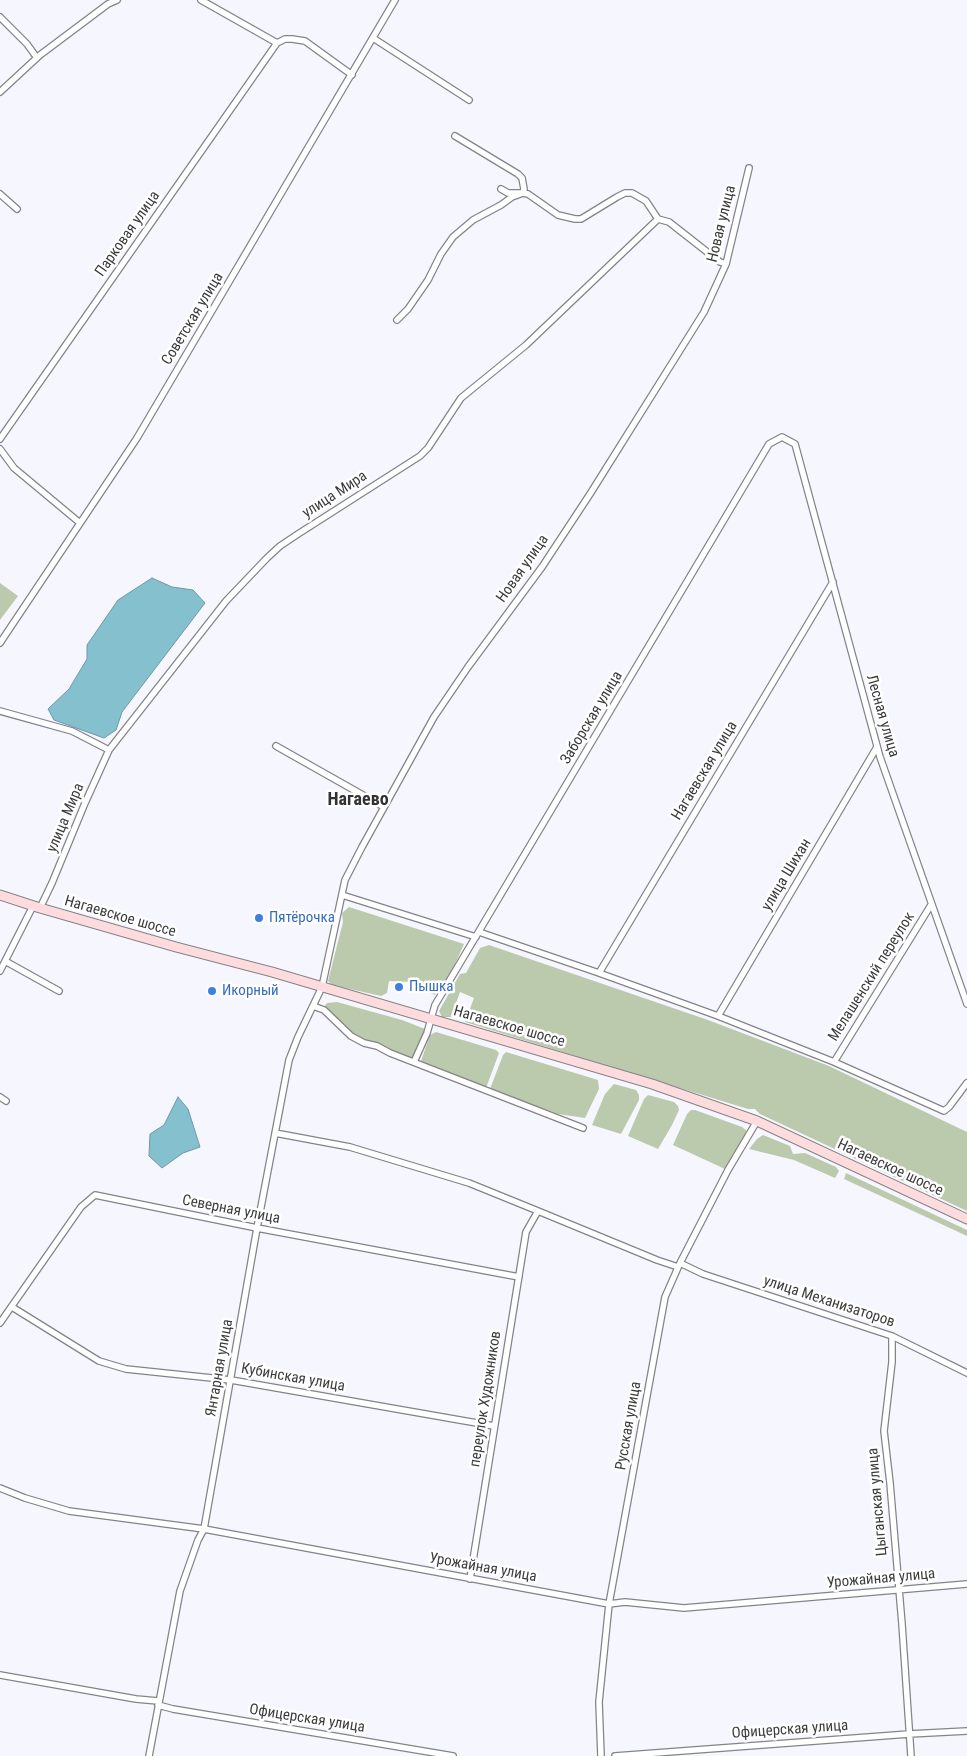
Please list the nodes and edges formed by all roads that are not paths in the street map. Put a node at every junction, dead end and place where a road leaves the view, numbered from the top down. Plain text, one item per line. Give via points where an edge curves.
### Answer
1 (117, 0) edge
2 (201, 0) edge
3 (395, 0) edge
4 (0, 17) edge
5 (373, 38) junction
6 (277, 43) junction
7 (37, 58) junction
8 (352, 74) junction
9 (0, 92) edge
10 (469, 100) dead end
11 (455, 136) dead end
12 (749, 168) dead end
13 (501, 189) dead end
14 (523, 193) junction
15 (0, 194) edge
16 (17, 209) dead end
17 (658, 219) junction
18 (726, 264) junction
19 (397, 320) dead end
20 (782, 436) joint
21 (0, 439) edge
22 (0, 449) edge
23 (80, 523) junction
24 (832, 582) junction
25 (0, 643) edge
26 (0, 711) edge
27 (276, 746) dead end
28 (877, 746) junction
29 (109, 750) junction
30 (384, 807) junction
31 (0, 895) edge
32 (342, 895) junction
33 (931, 905) junction
34 (36, 907) junction
35 (478, 935) junction
36 (5, 960) junction
37 (0, 971) edge
38 (599, 973) junction
39 (322, 986) junction
40 (59, 991) dead end
41 (967, 1004) edge
42 (313, 1006) junction
43 (718, 1016) junction
44 (432, 1019) junction
45 (414, 1062) junction
46 (834, 1062) junction
47 (967, 1083) edge
48 (0, 1097) edge
49 (6, 1101) dead end
50 (757, 1121) junction
51 (584, 1128) dead end
52 (275, 1133) junction
53 (538, 1211) junction
54 (967, 1219) edge
55 (257, 1228) junction
56 (679, 1265) junction
57 (520, 1277) junction
58 (12, 1307) junction
59 (0, 1322) edge
60 (892, 1336) junction
61 (967, 1373) edge
62 (231, 1380) junction
63 (494, 1426) junction
64 (0, 1488) edge
65 (204, 1529) junction
66 (470, 1579) junction
67 (967, 1584) edge
68 (899, 1589) junction
69 (609, 1604) junction
70 (0, 1675) edge
71 (158, 1703) junction
72 (967, 1731) edge
73 (909, 1734) junction
74 (149, 1756) edge
75 (453, 1756) edge
76 (601, 1756) edge
77 (615, 1756) edge
78 (911, 1756) edge

1 - 7 street
2 - 6 street
3 - 5 street, Советская улица
4 - 7 street
5 - 8 street, Советская улица
5 - 10 street
6 - 8 street via 292,38 305,42
6 - 21 street, Парковая улица
7 - 9 street
8 - 23 street, Советская улица via 137,438
11 - 14 street via 518,174 523,183
12 - 18 street, Новая улица
13 - 14 street via 508,193
14 - 17 street via 558,215 575,219 581,219 625,193 632,193 646,201
14 - 19 street via 472,220 453,238 428,280
15 - 16 street
17 - 18 street via 669,222
17 - 29 street, улица Мира via 526,345 460,398 420,456 298,534 267,558 226,602
18 - 30 street, Новая улица via 704,312 590,494 444,703
20 - 24 street, Лесная улица via 795,444
20 - 35 street, Заборская улица via 769,444
22 - 23 street via 14,468
23 - 25 street, Советская улица
24 - 28 street, Лесная улица
24 - 38 street, Нагаевская улица
26 - 29 street via 72,731
27 - 30 street
28 - 33 street, Лесная улица
28 - 43 street, улица Шихан
29 - 34 street, улица Мира via 52,883
30 - 32 street, Новая улица via 345,880
31 - 34 street, Нагаевское шоссе
32 - 35 street
32 - 39 street, Новая улица
33 - 41 street, Лесная улица
33 - 46 street, Мелашенский переулок
34 - 36 street, улица Мира
34 - 39 street, Нагаевское шоссе
35 - 38 street
35 - 44 street, Заборская улица via 435,1005
36 - 37 street, улица Мира
36 - 40 street
38 - 43 street
39 - 42 street, Янтарная улица
39 - 44 street, Нагаевское шоссе
42 - 45 street via 324,1010 351,1036
42 - 52 street, Янтарная улица via 289,1060
43 - 46 street
44 - 45 street, Заборская улица
44 - 50 street, Нагаевское шоссе via 652,1084
45 - 51 street
46 - 47 street via 944,1110
48 - 49 street
50 - 54 street, Нагаевское шоссе
50 - 56 street, Русская улица
52 - 53 street, улица Механизаторов via 350,1147 469,1183
52 - 55 street, Янтарная улица
53 - 56 street, улица Механизаторов via 656,1260
53 - 57 street, переулок Художников via 526,1232
55 - 57 street, Северная улица
55 - 58 street, Северная улица via 95,1195 81,1207
55 - 62 street, Янтарная улица
56 - 60 street, улица Механизаторов
56 - 69 street, Русская улица via 665,1297
57 - 63 street, переулок Художников
58 - 59 street, Северная улица
58 - 62 street, Кубинская улица via 99,1361 126,1369
60 - 61 street, улица Механизаторов
60 - 68 street, Цыганская улица via 884,1431
62 - 63 street, Кубинская улица
62 - 65 street, Янтарная улица
63 - 66 street, переулок Художников
64 - 65 street, Урожайная улица via 69,1511
65 - 66 street, Урожайная улица
65 - 71 street, Янтарная улица via 180,1591
66 - 69 street, Урожайная улица
67 - 68 street, Урожайная улица
68 - 69 street, Урожайная улица via 684,1608 625,1602
68 - 73 street, Цыганская улица
69 - 76 street, Русская улица via 599,1702
70 - 71 street, Офицерская улица
71 - 74 street, Янтарная улица
71 - 75 street, Офицерская улица via 173,1709
72 - 73 street, Офицерская улица
73 - 77 street, Офицерская улица
73 - 78 street, Цыганская улица

